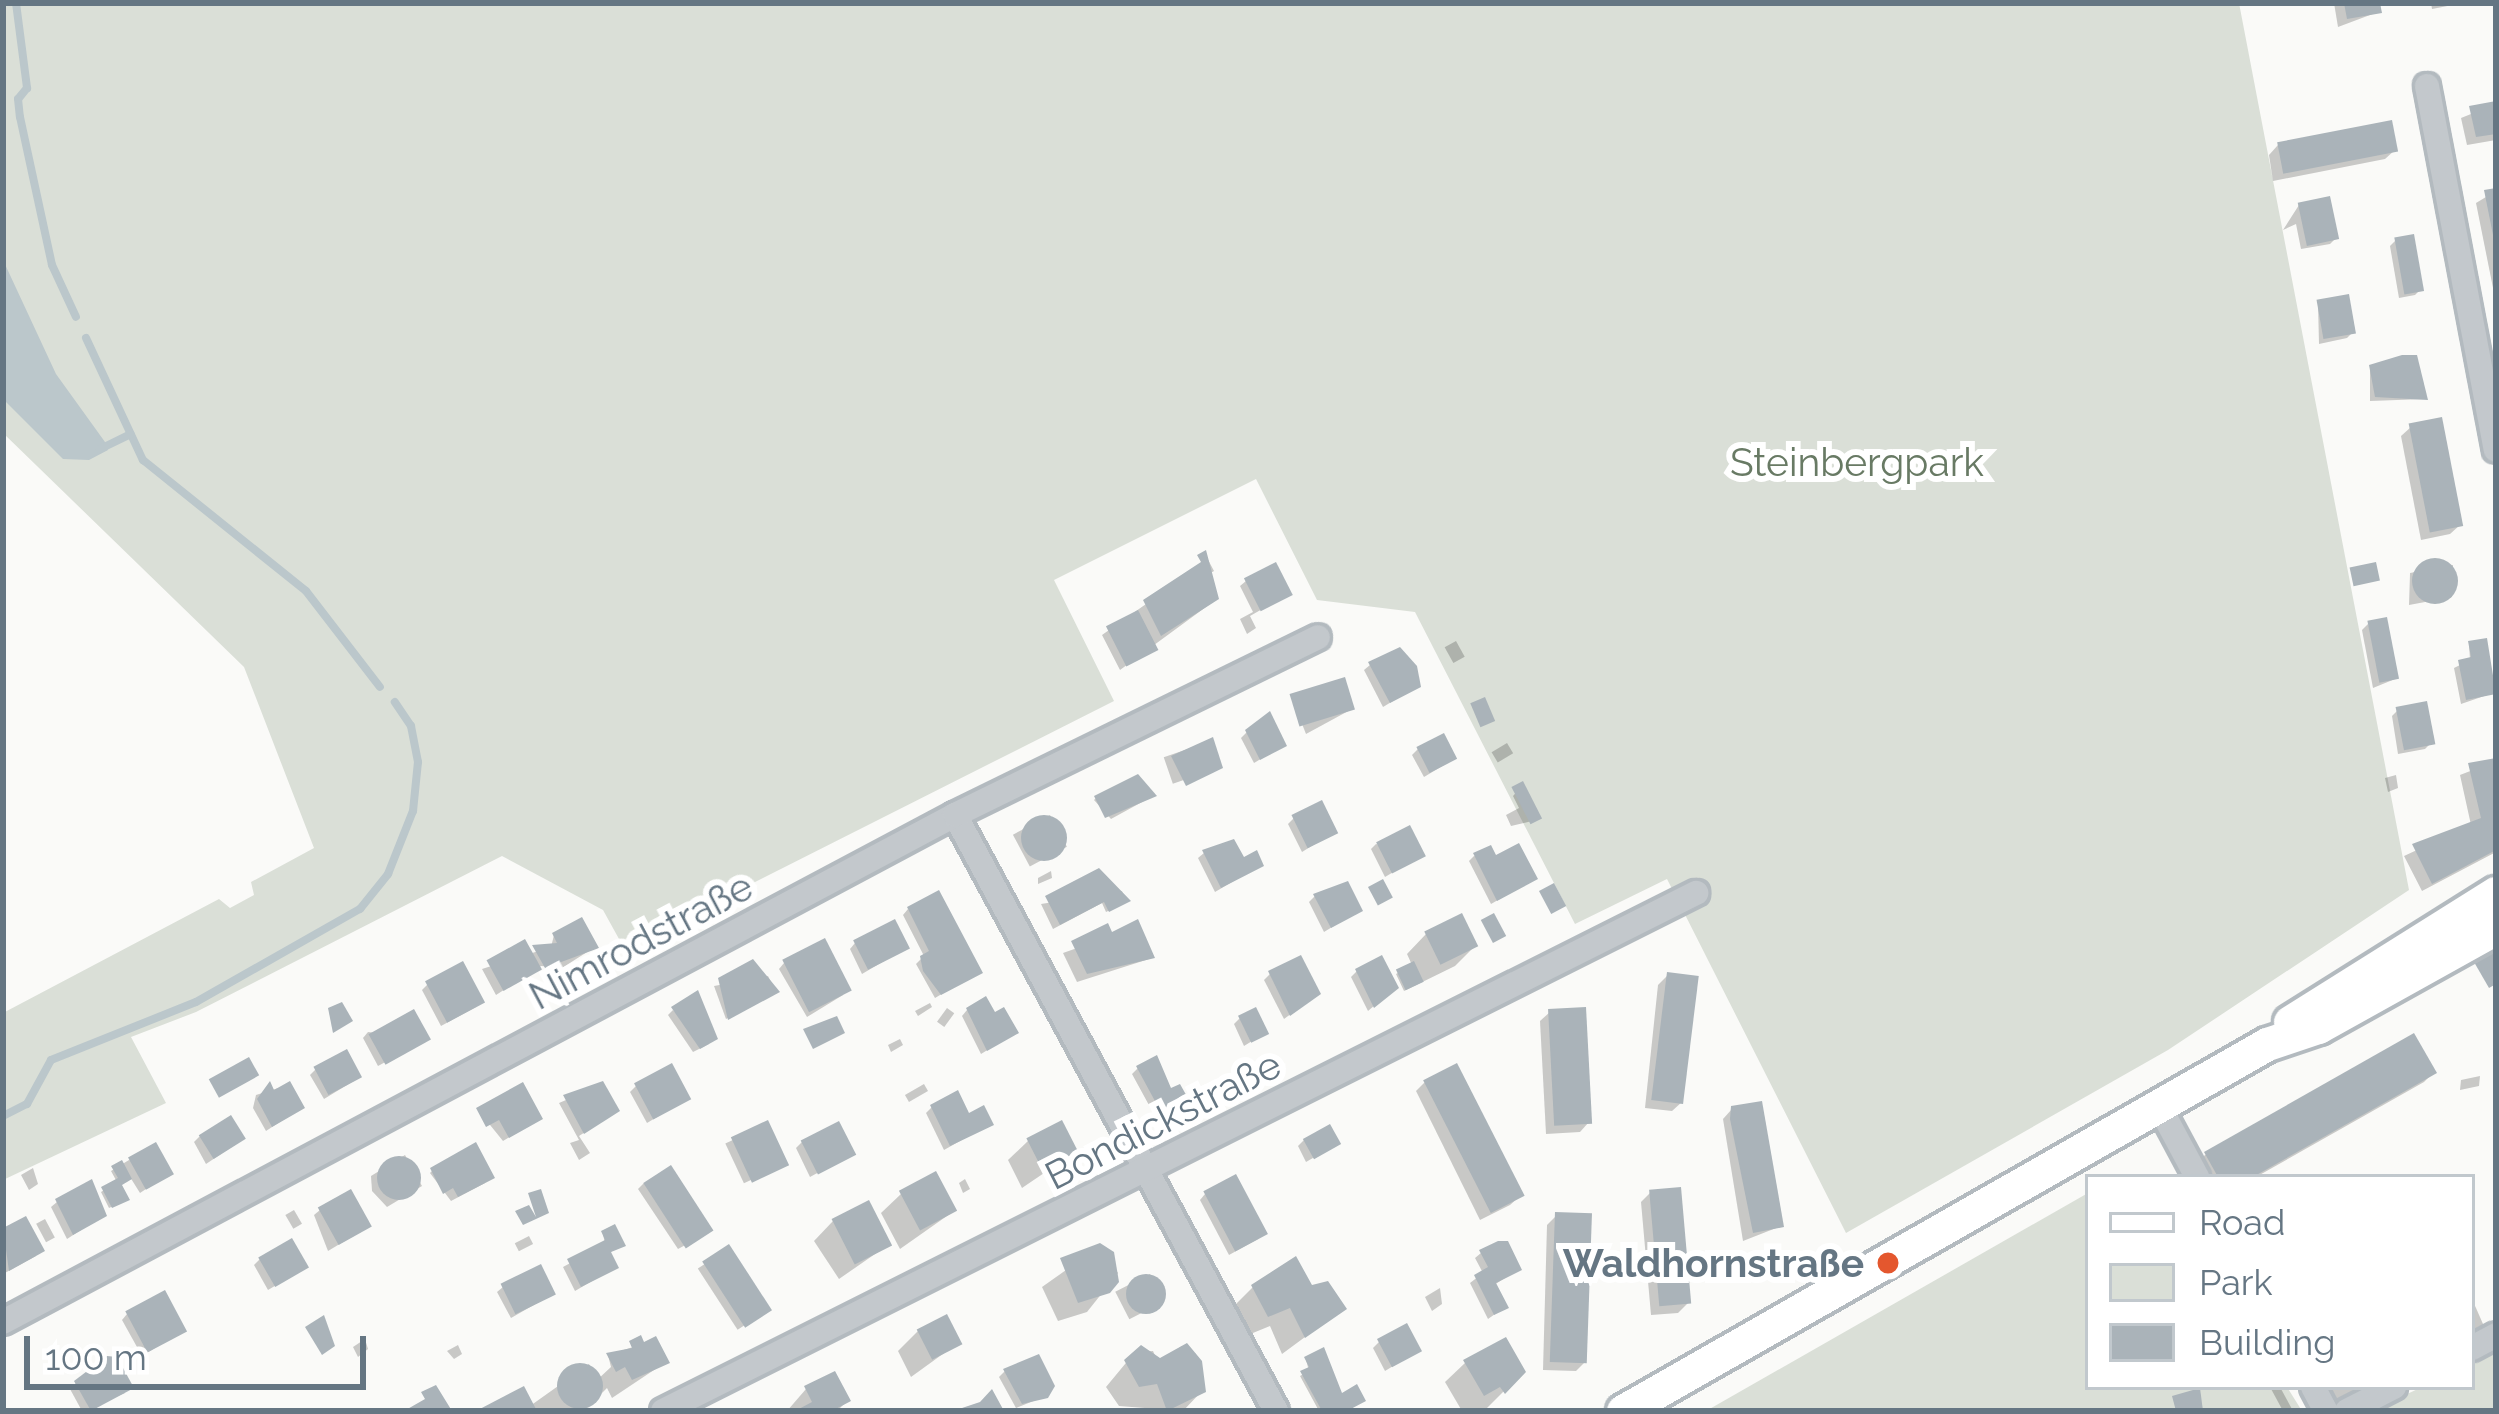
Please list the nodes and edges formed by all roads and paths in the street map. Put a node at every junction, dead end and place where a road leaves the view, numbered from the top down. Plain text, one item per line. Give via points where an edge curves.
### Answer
1 (2428, 86) dead end
2 (2496, 450) edge
3 (1318, 637) dead end
4 (955, 815) junction
5 (1696, 893) dead end
6 (2496, 893) edge
7 (2496, 928) edge
8 (2267, 1044) junction
9 (2159, 1106) junction
10 (1146, 1169) junction
11 (2196, 1174) edge
12 (3, 1322) edge
13 (2388, 1390) edge
14 (663, 1411) edge
15 (1276, 1411) edge
16 (1623, 1411) edge
17 (2347, 1411) edge

1 - 2 street
3 - 4 street, Nimrodstraße
4 - 10 street
4 - 12 street, Nimrodstraße
5 - 10 street, Bondickstraße
6 - 8 main road via 2302,1011
7 - 8 main road via 2318,1027
8 - 9 main road
9 - 11 street
9 - 16 main road
10 - 14 street, Bondickstraße
10 - 15 street
13 - 17 street

